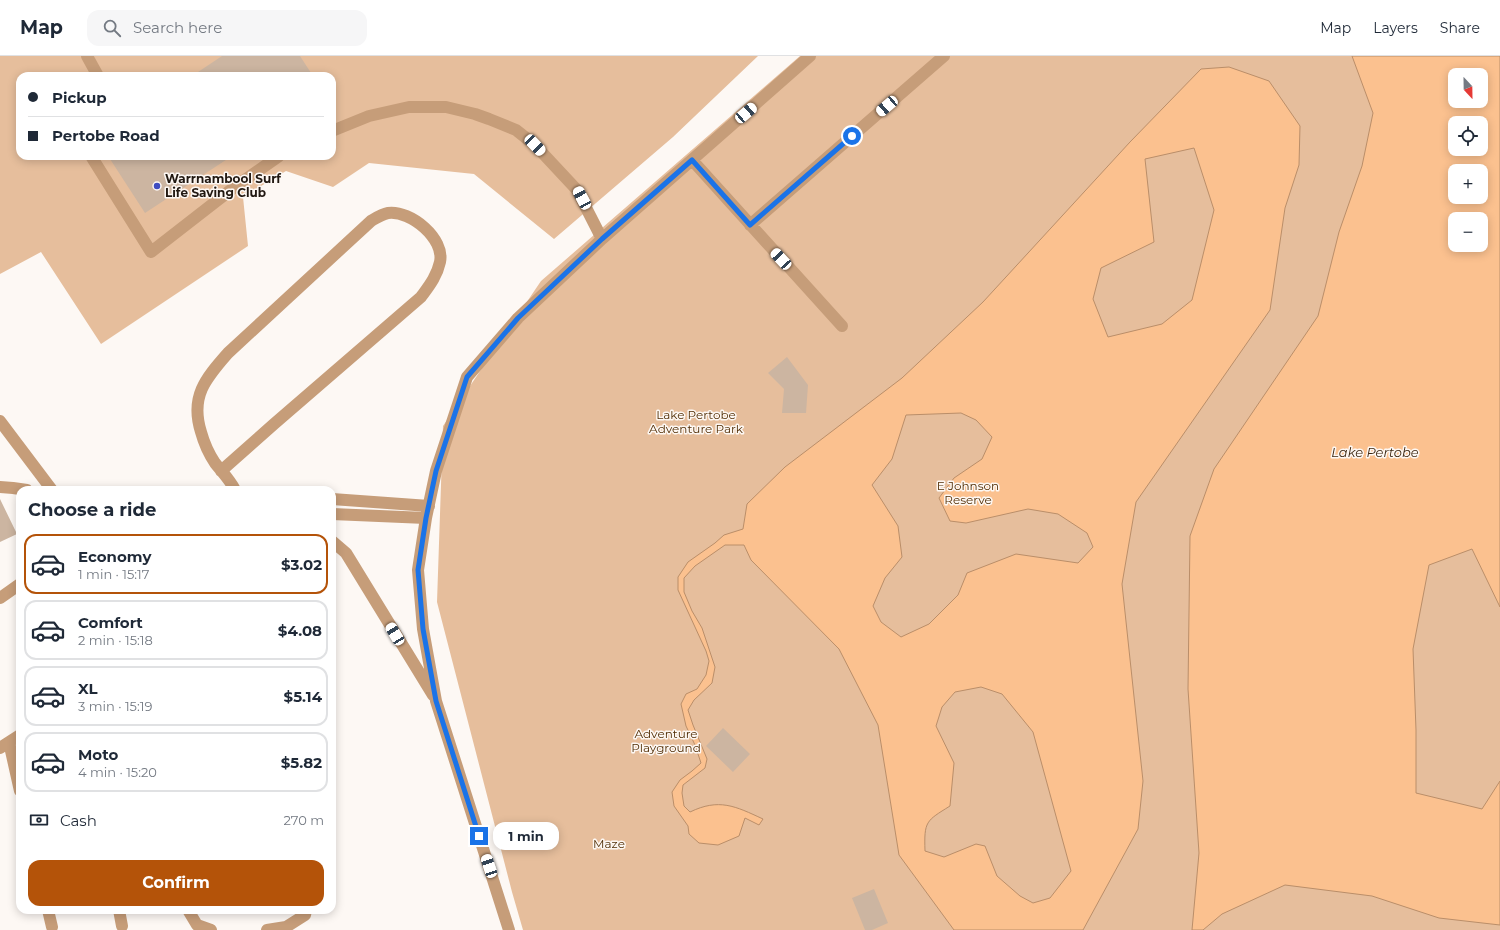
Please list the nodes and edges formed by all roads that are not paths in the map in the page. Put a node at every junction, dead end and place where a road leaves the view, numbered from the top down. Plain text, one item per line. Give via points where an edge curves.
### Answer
1 (88, 56) edge
2 (810, 56) edge
3 (944, 56) edge
4 (96, 72) edge
5 (336, 129) edge
6 (98, 160) edge
7 (273, 160) edge
8 (692, 160) junction
9 (750, 225) junction
10 (602, 239) junction
11 (842, 326) dead end
12 (0, 421) edge
13 (221, 471) junction
14 (49, 486) edge
15 (232, 486) edge
16 (0, 487) edge
17 (16, 488) edge
18 (336, 500) edge
19 (428, 512) junction
20 (336, 514) edge
21 (336, 544) edge
22 (16, 587) edge
23 (0, 598) edge
24 (436, 701) junction
25 (16, 738) edge
26 (4, 745) edge
27 (16, 779) edge
28 (49, 914) edge
29 (120, 914) edge
30 (191, 914) edge
31 (305, 914) edge
32 (122, 926) dead end
33 (52, 927) dead end
34 (509, 928) edge
35 (211, 930) edge
36 (267, 930) edge

1 - 4 street
2 - 8 street
3 - 9 street
5 - 10 street via 369,116 409,107 446,107 496,121 516,130 535,145 577,190
6 - 7 street via 151,252
8 - 9 street
8 - 10 street
9 - 11 street
10 - 19 street via 518,318 467,377 436,471
12 - 14 street
13 - 13 street via 421,297 436,277 440,247 420,223 405,215 388,213 371,221 211,372 201,389 197,404 197,421 204,442
13 - 15 street
16 - 17 street
18 - 19 street
19 - 20 street
19 - 24 street via 418,570 423,629
21 - 24 street via 346,553
22 - 23 street
24 - 34 street
25 - 26 street
26 - 27 street
28 - 33 street
29 - 32 street
30 - 35 street via 198,925
31 - 36 street via 286,927

